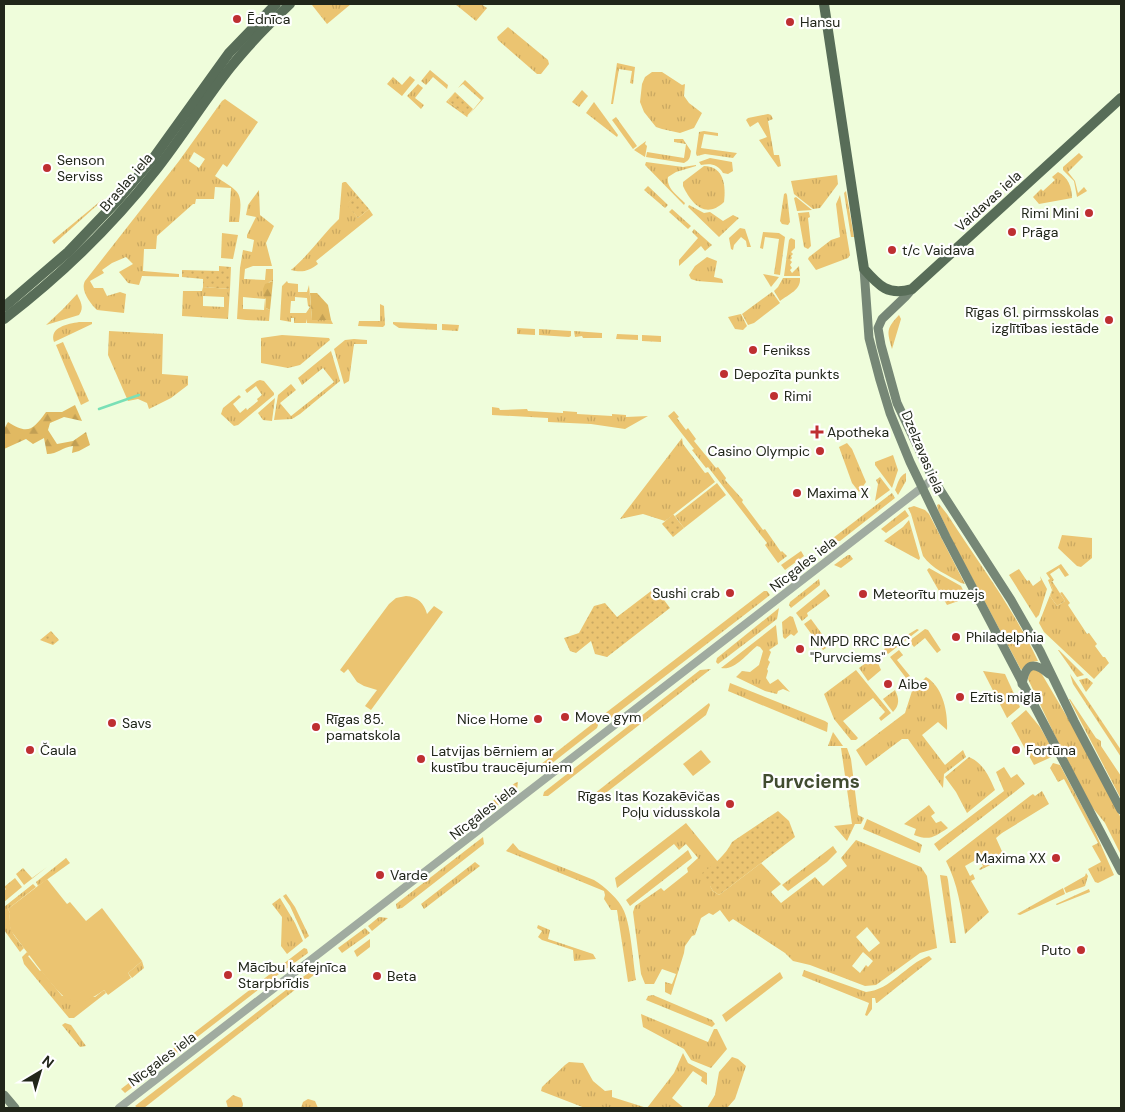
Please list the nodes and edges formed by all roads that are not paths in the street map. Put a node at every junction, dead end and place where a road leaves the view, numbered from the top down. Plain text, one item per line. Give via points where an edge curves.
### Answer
1 (276, 4) edge
2 (290, 4) edge
3 (824, 4) edge
4 (259, 27) junction
5 (1121, 98) edge
6 (864, 269) junction
7 (912, 288) junction
8 (4, 307) edge
9 (4, 319) edge
10 (878, 328) joint
11 (933, 479) junction
12 (922, 487) junction
13 (1052, 677) junction
14 (1022, 684) junction
15 (1121, 810) edge
16 (1121, 871) edge
17 (4, 1094) edge
18 (15, 1108) edge
19 (119, 1108) edge

1 - 4 main road
2 - 4 main road
3 - 6 main road, Dzelzavas iela
4 - 8 main road, Braslas iela via 230,52 129,188 68,252
4 - 9 main road, Braslas iela via 160,165 124,208 75,259
5 - 7 main road, Vaidavas iela
6 - 7 main road via 886,290 901,292
6 - 12 main road, Dzelzavas iela via 870,338 880,380 896,428
7 - 10 main road, Vaidavas iela via 882,319
10 - 11 main road, Dzelzavas iela via 897,403
11 - 12 street, Nīcgales iela
11 - 13 main road, Dzelzavas iela via 1011,600
12 - 14 main road, Dzelzavas iela
12 - 19 street, Nīcgales iela
13 - 14 main road via 1034,665 1024,673
13 - 15 main road, Dzelzavas iela
14 - 16 main road, Dzelzavas iela
17 - 18 main road

